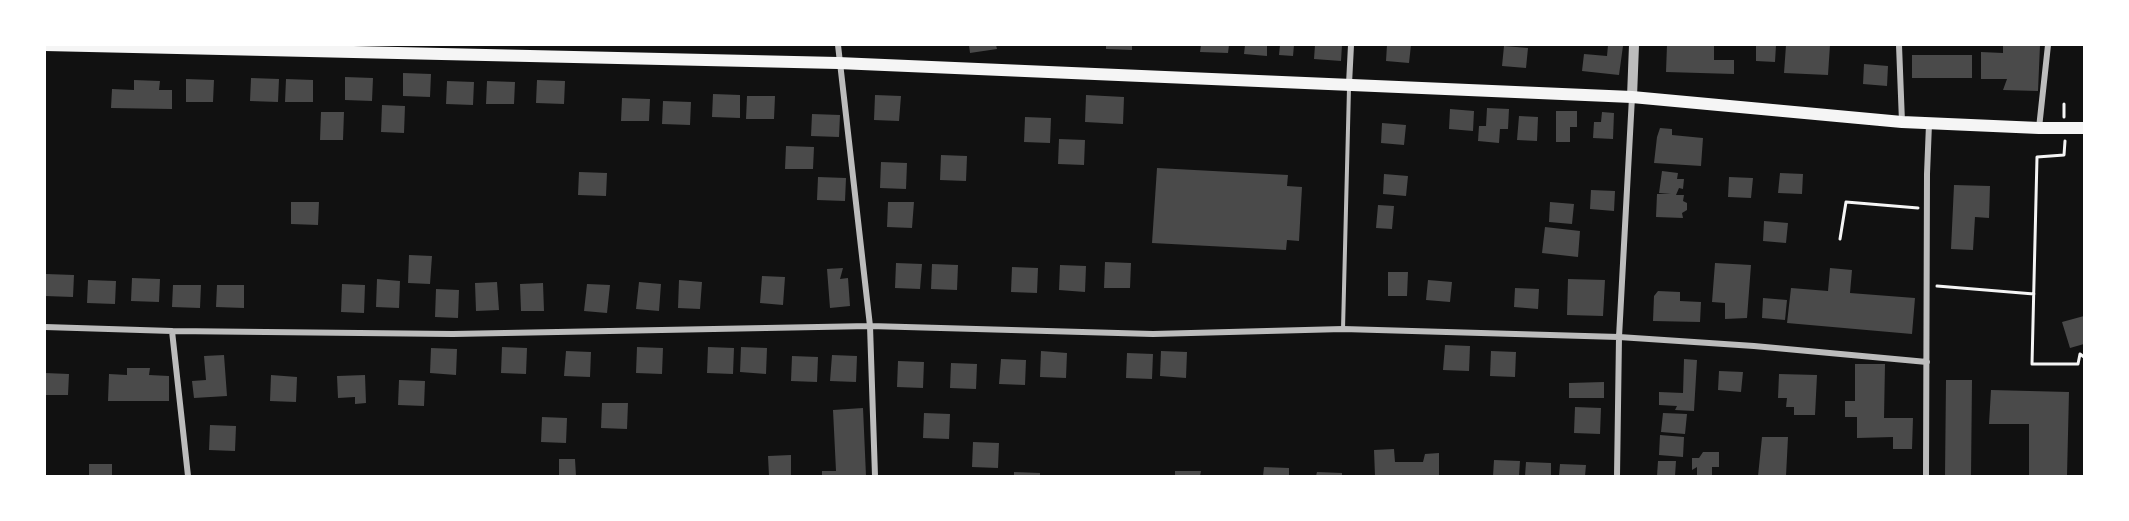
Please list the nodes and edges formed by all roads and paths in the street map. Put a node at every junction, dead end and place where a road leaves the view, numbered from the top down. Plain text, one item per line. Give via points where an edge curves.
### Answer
1 (45, 45) edge
2 (838, 45) edge
3 (1351, 45) edge
4 (1634, 45) edge
5 (1899, 45) edge
6 (2048, 45) edge
7 (440, 50) edge
8 (838, 63) junction
9 (1349, 84) junction
10 (1632, 97) junction
11 (1902, 122) junction
12 (1929, 124) junction
13 (2039, 128) junction
14 (2084, 128) edge
15 (2064, 155) dead end
16 (1927, 208) junction
17 (1840, 239) dead end
18 (1927, 286) junction
19 (2034, 294) junction
20 (870, 326) junction
21 (45, 327) edge
22 (1343, 329) junction
23 (172, 331) junction
24 (1619, 337) junction
25 (2084, 357) edge
26 (1927, 362) junction
27 (188, 476) edge
28 (875, 476) edge
29 (1617, 476) edge
30 (1926, 476) edge

1 - 7 main road
2 - 8 street
3 - 9 street
4 - 10 street
5 - 11 street
6 - 13 street
7 - 8 main road
8 - 9 main road
8 - 20 street
9 - 10 main road
9 - 22 lane
10 - 11 main road
10 - 24 street
11 - 12 main road
12 - 13 main road
12 - 16 street
13 - 14 main road
15 - 19 path via 2037,157
16 - 17 path via 1846,202
16 - 18 street
18 - 19 path
18 - 26 street
19 - 25 path via 2032,364 2078,364 2080,354
20 - 22 street via 1153,334
20 - 23 street via 453,334
20 - 28 street
21 - 23 street
22 - 24 street
23 - 27 street
24 - 26 street
24 - 29 street
26 - 30 street

